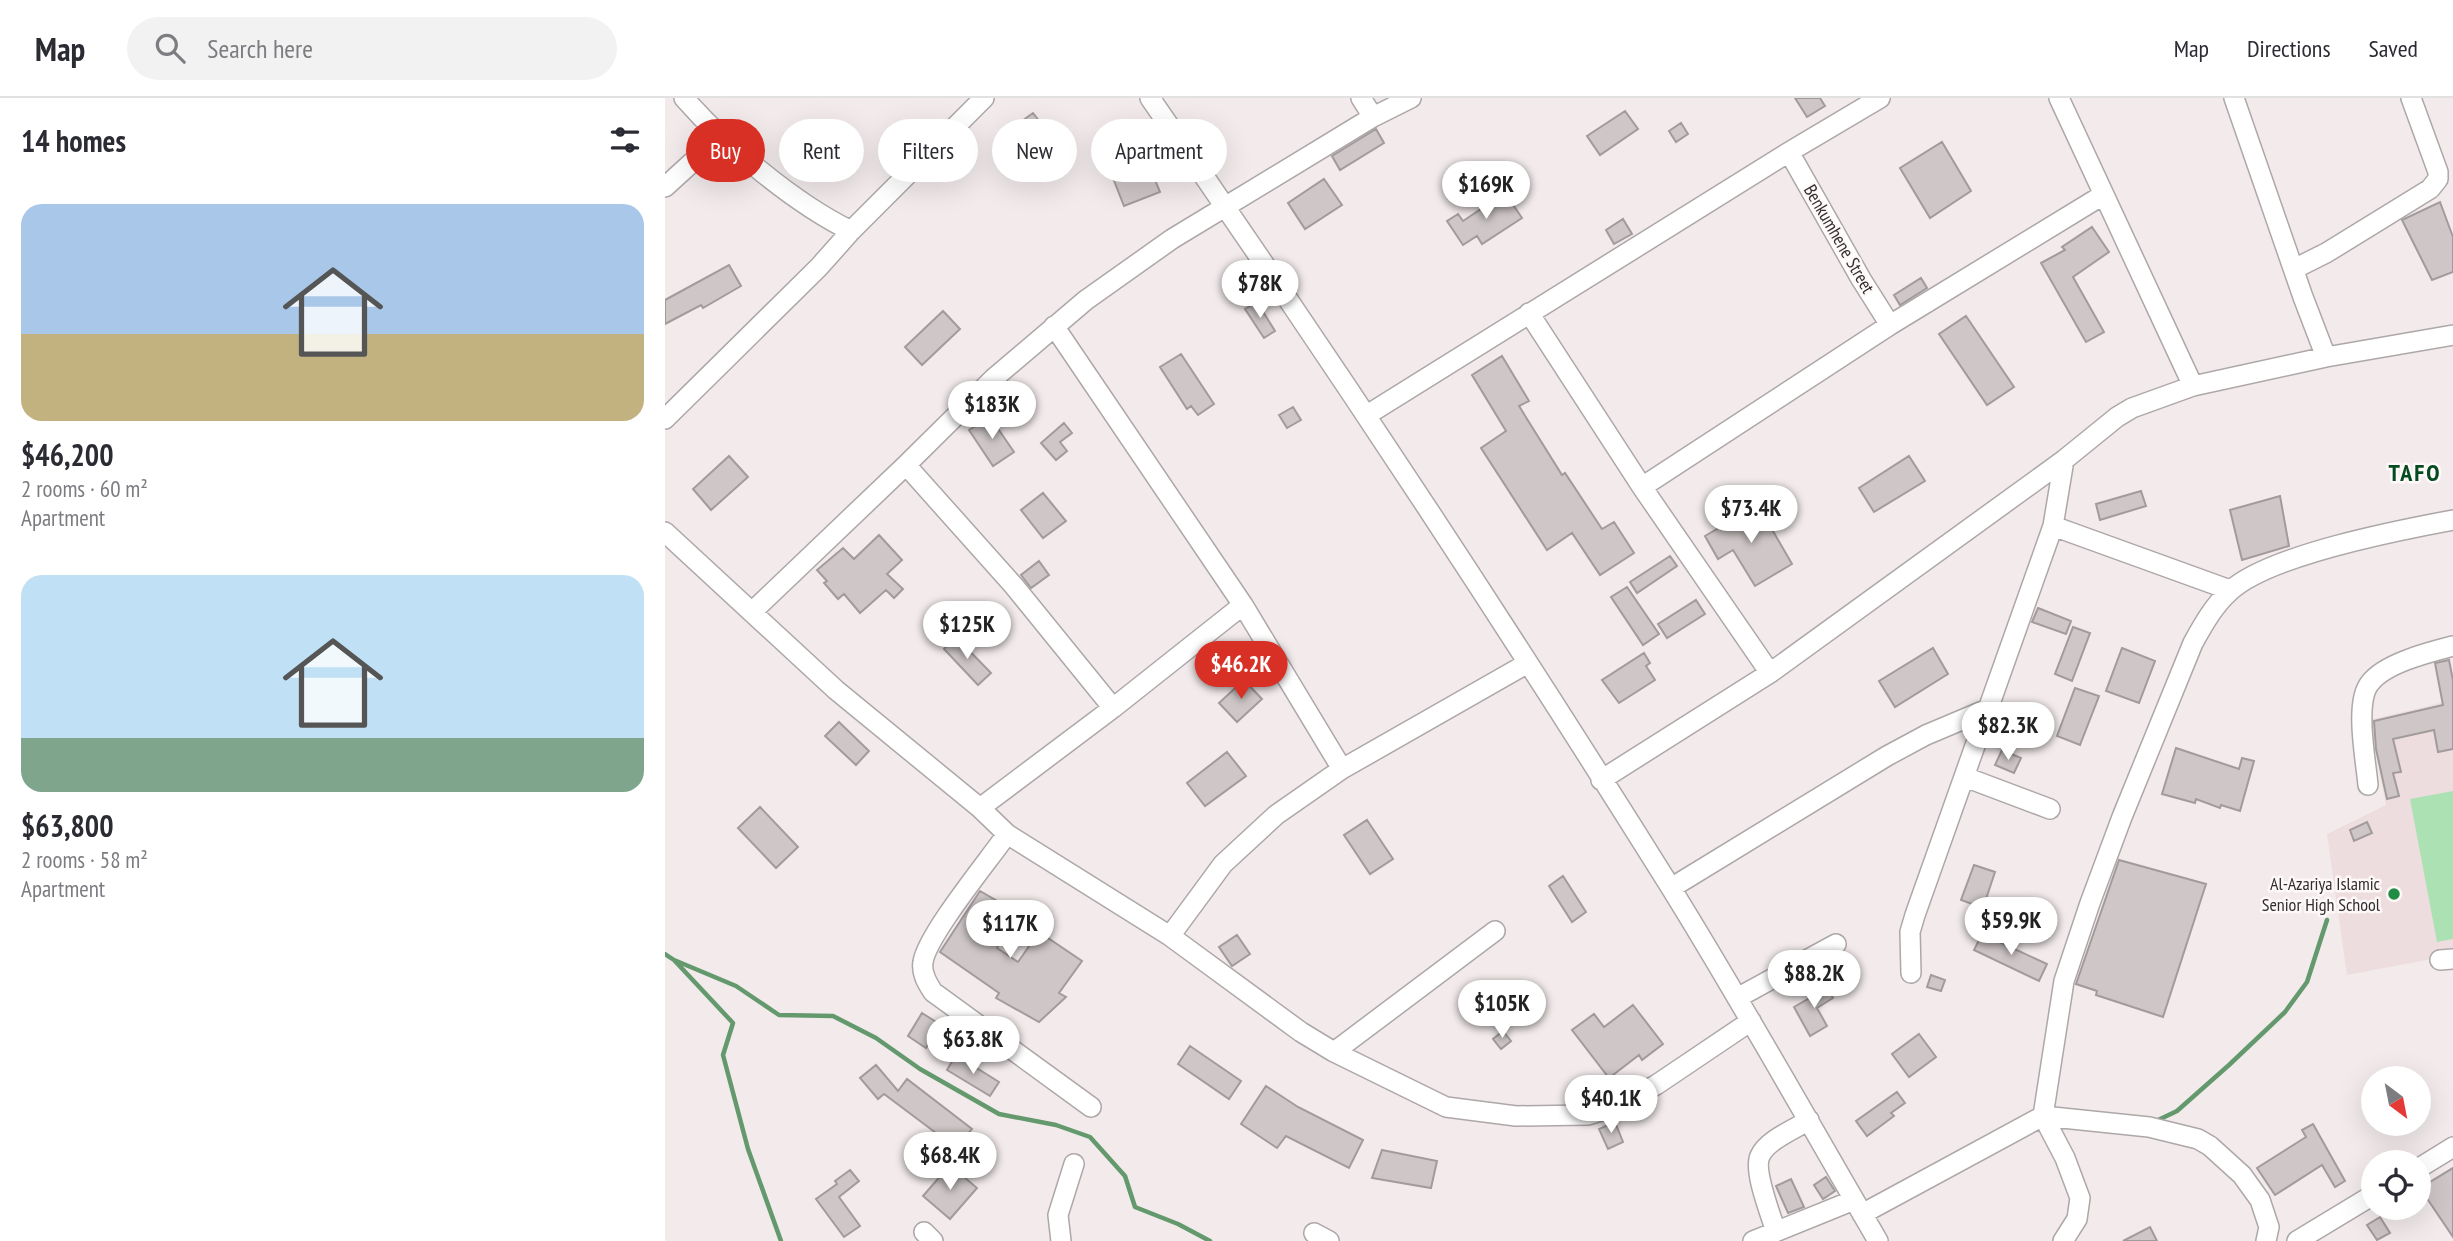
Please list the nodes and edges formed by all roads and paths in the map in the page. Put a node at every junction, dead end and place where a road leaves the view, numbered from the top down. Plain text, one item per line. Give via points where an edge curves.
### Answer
1 (984, 98) edge
2 (1150, 98) edge
3 (1361, 98) edge
4 (1411, 98) edge
5 (1880, 98) edge
6 (2059, 98) edge
7 (2234, 98) edge
8 (2411, 98) edge
9 (692, 101) edge
10 (1373, 117) junction
11 (707, 119) edge
12 (1789, 152) junction
13 (686, 168) edge
14 (765, 171) edge
15 (2446, 172) edge
16 (665, 187) edge
17 (2103, 195) junction
18 (1226, 207) junction
19 (851, 231) junction
20 (2294, 269) junction
21 (1529, 313) junction
22 (1890, 325) junction
23 (1054, 326) junction
24 (2453, 335) edge
25 (2326, 357) junction
26 (2193, 386) junction
27 (1367, 415) junction
28 (665, 419) edge
29 (2064, 460) junction
30 (906, 465) junction
31 (1642, 487) junction
32 (2453, 520) edge
33 (2053, 526) junction
34 (665, 533) edge
35 (2231, 590) junction
36 (1243, 605) junction
37 (753, 611) junction
38 (2453, 646) edge
39 (1528, 663) junction
40 (1770, 673) junction
41 (1113, 708) junction
42 (1990, 708) junction
43 (1342, 769) junction
44 (1965, 777) junction
45 (1601, 780) junction
46 (2368, 785) dead end
47 (980, 808) junction
48 (2050, 809) dead end
49 (1007, 834) junction
50 (1671, 888) junction
51 (1495, 931) dead end
52 (1170, 936) junction
53 (1836, 944) dead end
54 (1911, 973) dead end
55 (1737, 998) junction
56 (1751, 1021) junction
57 (1334, 1052) junction
58 (1091, 1107) dead end
59 (2043, 1116) junction
60 (1809, 1120) junction
61 (2453, 1147) edge
62 (2431, 1161) edge
63 (1074, 1164) dead end
64 (2361, 1202) edge
65 (1858, 1207) junction
66 (1776, 1232) junction
67 (1061, 1241) edge
68 (1753, 1241) edge
69 (1878, 1241) edge
70 (2063, 1241) edge
71 (2266, 1241) edge
72 (2297, 1241) edge

1 - 19 street
2 - 18 street
3 - 10 street
4 - 10 street
5 - 12 street
6 - 17 street
7 - 20 street
8 - 15 street
9 - 11 street
10 - 18 street
12 - 21 street
12 - 22 street, Benkumhene Street
13 - 16 street
14 - 19 street via 819,215
15 - 20 street via 2430,189
17 - 22 street
17 - 26 street
18 - 23 street via 1121,274
18 - 27 street
19 - 28 street
20 - 25 street
21 - 27 street
21 - 31 street
22 - 31 street
23 - 30 street
23 - 36 street
24 - 25 street
25 - 26 street
26 - 29 street via 2132,408
27 - 39 street
29 - 33 street
29 - 40 street
30 - 37 street
30 - 41 street via 1014,586
31 - 40 street
32 - 35 street via 2329,548 2256,575
33 - 35 street
33 - 42 street
34 - 37 street
35 - 59 street via 2193,643 2090,902 2064,981
36 - 41 street
36 - 43 street
37 - 47 street via 836,690
38 - 46 street via 2418,655 2370,682 2362,724
39 - 43 street
39 - 45 street
40 - 45 street
41 - 47 street
42 - 44 street
42 - 50 street via 1887,756
43 - 52 street via 1276,814 1223,864
44 - 48 street
44 - 54 street via 1910,932
45 - 50 street
47 - 49 street
49 - 52 street
49 - 58 street via 936,934 923,963 925,981 933,992
50 - 55 street
51 - 57 street
52 - 57 street
53 - 55 street
55 - 56 street
56 - 57 street via 1656,1085 1588,1115 1516,1116 1446,1107
56 - 60 street
59 - 65 street
59 - 70 street via 2066,1158 2080,1198 2077,1219
59 - 71 street via 2149,1127 2199,1139 2242,1175 2260,1200 2269,1227
60 - 65 street
60 - 66 street via 1760,1154 1757,1166
61 - 62 street
63 - 67 street via 1058,1215
64 - 72 street
65 - 66 street
65 - 69 street
66 - 68 street

